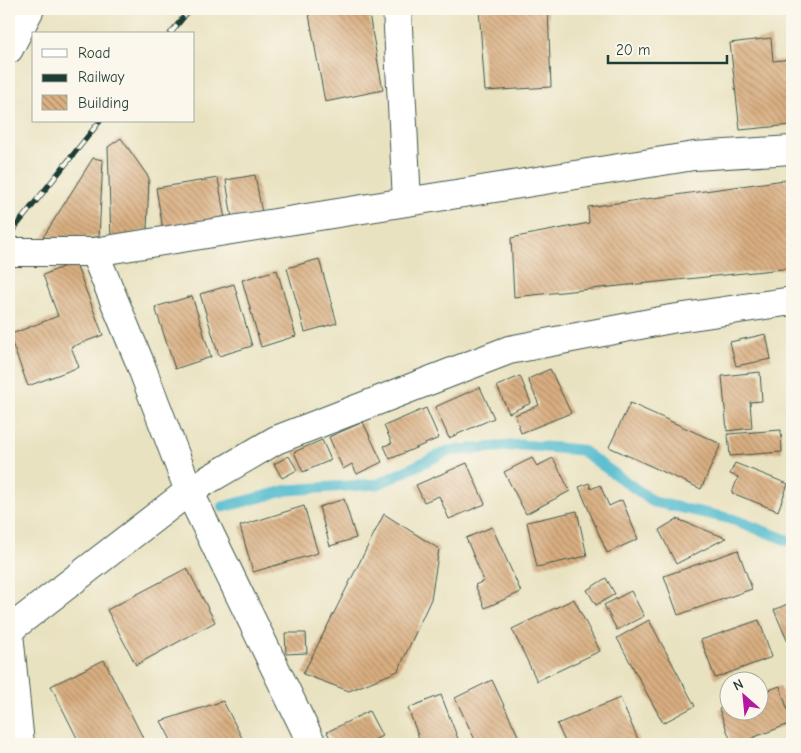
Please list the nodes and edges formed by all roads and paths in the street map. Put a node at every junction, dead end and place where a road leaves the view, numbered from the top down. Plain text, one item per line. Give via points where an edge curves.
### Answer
1 (30, 9) edge
2 (397, 9) edge
3 (9, 49) edge
4 (792, 150) edge
5 (407, 202) junction
6 (9, 252) edge
7 (94, 252) junction
8 (792, 301) edge
9 (189, 490) junction
10 (9, 632) edge
11 (20, 744) edge
12 (312, 744) edge

1 - 3 street
2 - 5 street
4 - 5 street via 694,156
5 - 7 street
6 - 7 street
7 - 9 street
8 - 9 street via 671,319 509,350 276,440
9 - 10 street
9 - 12 street
10 - 11 street

